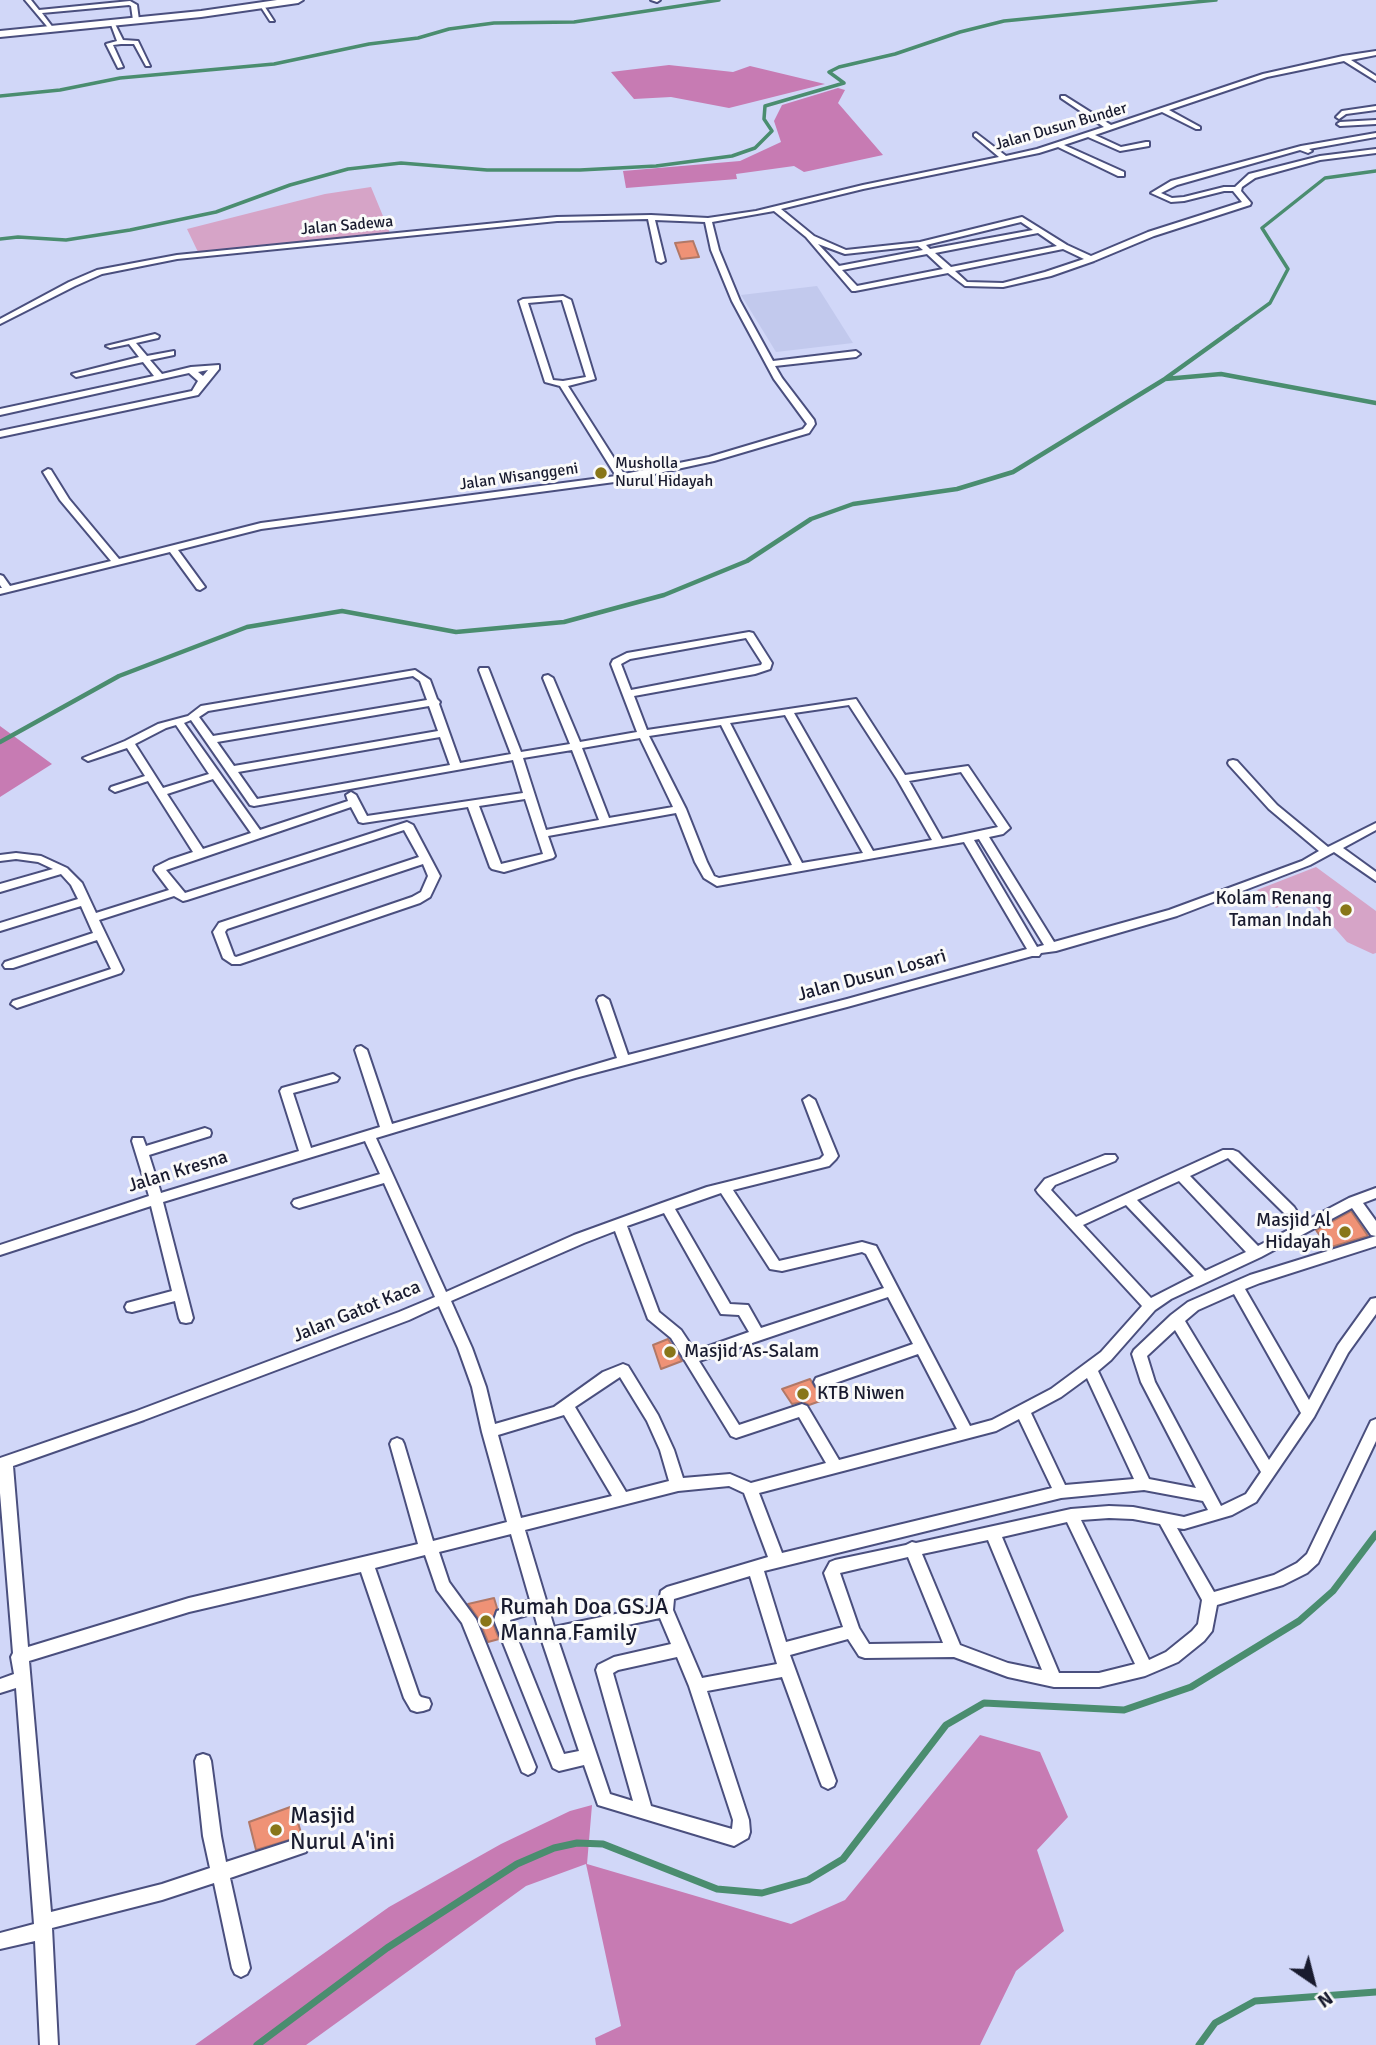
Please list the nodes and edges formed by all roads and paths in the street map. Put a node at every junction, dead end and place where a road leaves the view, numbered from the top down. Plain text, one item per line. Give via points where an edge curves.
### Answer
1 (28, 0) edge
2 (299, 0) edge
3 (261, 5) junction
4 (37, 12) junction
5 (136, 20) junction
6 (272, 20) dead end
7 (112, 23) junction
8 (51, 29) junction
9 (0, 34) edge
10 (121, 42) junction
11 (1376, 53) edge
12 (1343, 58) junction
13 (148, 65) dead end
14 (120, 67) dead end
15 (1376, 79) edge
16 (1063, 97) dead end
17 (1376, 108) edge
18 (1163, 110) junction
19 (1376, 122) edge
20 (1111, 128) junction
21 (1198, 128) dead end
22 (976, 135) dead end
23 (1090, 135) junction
24 (1376, 135) edge
25 (1146, 144) dead end
26 (1059, 145) junction
27 (1301, 148) junction
28 (1376, 150) edge
29 (1004, 158) junction
30 (1320, 158) junction
31 (1121, 174) dead end
32 (1238, 189) junction
33 (773, 209) junction
34 (650, 217) junction
35 (708, 220) junction
36 (1038, 231) junction
37 (811, 238) junction
38 (919, 244) junction
39 (890, 246) junction
40 (1064, 247) junction
41 (845, 252) junction
42 (929, 252) junction
43 (860, 255) junction
44 (1091, 258) junction
45 (661, 261) dead end
46 (830, 262) junction
47 (836, 270) junction
48 (953, 271) junction
49 (0, 322) edge
50 (155, 336) dead end
51 (131, 342) junction
52 (110, 346) dead end
53 (171, 353) dead end
54 (856, 354) dead end
55 (145, 359) junction
56 (771, 364) junction
57 (191, 370) junction
58 (76, 374) dead end
59 (160, 377) junction
60 (203, 381) junction
61 (563, 384) junction
62 (0, 412) edge
63 (0, 434) edge
64 (48, 472) dead end
65 (622, 478) junction
66 (171, 547) junction
67 (116, 561) junction
68 (0, 578) edge
69 (200, 587) dead end
70 (4, 590) edge
71 (484, 670) dead end
72 (548, 678) dead end
73 (628, 694) junction
74 (435, 702) junction
75 (788, 711) junction
76 (193, 716) junction
77 (178, 721) junction
78 (723, 721) junction
79 (444, 733) junction
80 (643, 734) junction
81 (209, 740) junction
82 (129, 743) junction
83 (576, 746) junction
84 (517, 756) junction
85 (88, 758) dead end
86 (1233, 763) dead end
87 (456, 767) junction
88 (230, 770) junction
89 (216, 775) junction
90 (151, 777) junction
91 (902, 779) junction
92 (349, 786) junction
93 (115, 789) dead end
94 (161, 792) junction
95 (529, 795) junction
96 (353, 803) junction
97 (473, 805) junction
98 (680, 809) junction
99 (363, 820) junction
100 (405, 820) junction
101 (605, 822) junction
102 (1376, 826) edge
103 (257, 834) junction
104 (373, 834) junction
105 (543, 834) junction
106 (982, 835) junction
107 (967, 838) junction
108 (939, 843) junction
109 (1332, 851) junction
110 (200, 853) junction
111 (870, 855) junction
112 (0, 858) edge
113 (426, 859) junction
114 (799, 868) junction
115 (62, 870) junction
116 (1376, 877) edge
117 (0, 888) edge
118 (176, 892) junction
119 (84, 901) junction
120 (92, 918) junction
121 (0, 927) edge
122 (100, 935) junction
123 (1052, 947) junction
124 (1035, 953) junction
125 (9, 965) dead end
126 (603, 1000) dead end
127 (17, 1004) dead end
128 (361, 1050) dead end
129 (624, 1061) junction
130 (333, 1078) dead end
131 (808, 1100) dead end
132 (387, 1128) junction
133 (205, 1133) dead end
134 (368, 1134) junction
135 (306, 1153) junction
136 (1110, 1158) dead end
137 (1181, 1175) junction
138 (387, 1177) junction
139 (725, 1188) junction
140 (1376, 1193) edge
141 (156, 1199) junction
142 (1129, 1200) junction
143 (1354, 1201) junction
144 (299, 1203) dead end
145 (667, 1206) junction
146 (1289, 1210) dead end
147 (619, 1224) junction
148 (1073, 1224) junction
149 (1376, 1231) edge
150 (1376, 1241) edge
151 (0, 1250) edge
152 (1256, 1253) junction
153 (1203, 1277) junction
154 (1236, 1286) junction
155 (892, 1290) junction
156 (180, 1294) junction
157 (443, 1299) junction
158 (1376, 1303) edge
159 (1150, 1306) junction
160 (132, 1307) dead end
161 (186, 1318) dead end
162 (1176, 1319) junction
163 (758, 1335) junction
164 (921, 1347) junction
165 (692, 1357) junction
166 (1090, 1369) junction
167 (821, 1382) dead end
168 (567, 1407) junction
169 (1023, 1412) junction
170 (1309, 1413) junction
171 (1376, 1425) edge
172 (489, 1432) junction
173 (966, 1433) junction
174 (397, 1444) dead end
175 (2, 1463) edge
176 (836, 1467) junction
177 (1269, 1473) junction
178 (1144, 1484) junction
179 (678, 1485) junction
180 (750, 1489) junction
181 (1061, 1492) junction
182 (1208, 1496) junction
183 (622, 1499) junction
184 (1217, 1513) junction
185 (1071, 1515) junction
186 (1165, 1520) junction
187 (516, 1527) junction
188 (992, 1531) junction
189 (429, 1548) junction
190 (912, 1548) junction
191 (777, 1561) junction
192 (366, 1564) junction
193 (755, 1567) junction
194 (1210, 1600) junction
195 (539, 1604) junction
196 (665, 1610) junction
197 (852, 1631) junction
198 (548, 1635) junction
199 (681, 1649) junction
200 (782, 1650) junction
201 (954, 1650) junction
202 (19, 1657) junction
203 (788, 1669) junction
204 (1145, 1669) junction
205 (21, 1679) junction
206 (1055, 1680) junction
207 (0, 1686) edge
208 (697, 1686) junction
209 (423, 1704) dead end
210 (588, 1756) junction
211 (203, 1761) dead end
212 (528, 1767) dead end
213 (828, 1781) dead end
214 (644, 1810) junction
215 (300, 1846) dead end
216 (220, 1874) junction
217 (43, 1926) junction
218 (0, 1941) edge
219 (241, 1968) dead end
220 (49, 2045) edge

1 - 4 street
2 - 3 street
3 - 5 street
3 - 6 street
4 - 5 street via 128,2 134,5
4 - 8 street
5 - 7 street
7 - 8 street
7 - 10 street
8 - 9 street
10 - 13 street via 136,41
10 - 14 street via 109,44
11 - 12 street, Jalan Dusun Bunder
12 - 15 street
12 - 18 street, Jalan Dusun Bunder via 1265,75
16 - 20 street
17 - 19 street via 1344,112 1340,121
18 - 20 street, Jalan Dusun Bunder
18 - 21 street
20 - 23 street, Jalan Dusun Bunder
22 - 29 street
23 - 25 street via 1119,149
23 - 26 street, Jalan Dusun Bunder
24 - 27 street
26 - 29 street, Jalan Dusun Bunder
26 - 31 street
27 - 30 street
27 - 32 street via 1174,183 1155,193 1171,200
28 - 30 street
29 - 33 street, Jalan Dusun Bunder
30 - 32 street via 1252,176
32 - 44 street via 1247,203
33 - 35 street, Jalan Dusun Bunder
33 - 37 street via 798,236
34 - 35 street, Jalan Sadewa
34 - 45 street
34 - 49 street, Jalan Sadewa via 557,219 165,259 100,272
35 - 56 street, Jalan Wisanggeni via 736,301
36 - 38 street via 1022,219
36 - 40 street
36 - 42 street
37 - 41 street
37 - 46 street
38 - 39 street
38 - 42 street
39 - 41 street
39 - 43 street
40 - 44 street
40 - 48 street
41 - 43 street
42 - 47 street
42 - 48 street
43 - 46 street
44 - 48 street via 1003,285 965,284
46 - 47 street
47 - 48 street via 855,289
50 - 51 street
51 - 52 street
51 - 55 street
53 - 55 street
54 - 56 street
55 - 58 street
55 - 59 street
56 - 65 street, Jalan Wisanggeni via 810,421 806,430 711,459
57 - 59 street
57 - 60 street
57 - 60 street via 216,367
59 - 62 street
60 - 63 street via 195,393
61 - 61 street via 591,379 567,300 523,301 549,383
61 - 65 street
64 - 67 street
65 - 66 street, Jalan Wisanggeni via 261,526
66 - 67 street, Jalan Wisanggeni
66 - 69 street
67 - 70 street, Jalan Wisanggeni
68 - 70 street
71 - 84 street
72 - 83 street
73 - 73 street via 755,671 767,663 749,635 627,656 616,664
73 - 80 street
74 - 76 street via 425,680 415,673 205,708
74 - 79 street
74 - 81 street
75 - 78 street
75 - 91 street via 852,701
75 - 111 street
76 - 77 street
76 - 81 street
77 - 82 street
77 - 89 street
78 - 80 street
78 - 114 street
79 - 87 street
79 - 88 street
80 - 83 street
80 - 98 street
81 - 88 street
82 - 85 street
82 - 90 street
83 - 84 street
83 - 101 street
84 - 87 street
84 - 95 street
86 - 109 street via 1273,807
87 - 92 street
88 - 92 street via 254,803
89 - 94 street
89 - 103 street
90 - 93 street
90 - 94 street
91 - 106 street via 964,768 1004,828
91 - 108 street
92 - 96 street
94 - 110 street
95 - 97 street
95 - 105 street
96 - 99 street
96 - 103 street
97 - 100 street
97 - 105 street via 496,867 547,858 550,854
98 - 101 street
98 - 114 street via 713,880
99 - 100 street
99 - 104 street
100 - 104 street
100 - 113 street
101 - 105 street
102 - 109 street, Jalan Dusun Losari
103 - 110 street
104 - 118 street via 183,897
106 - 107 street
106 - 123 street
107 - 108 street
107 - 124 street
108 - 111 street
109 - 116 street
109 - 123 street, Jalan Dusun Losari via 1173,913
110 - 118 street via 160,868
111 - 114 street
112 - 115 street via 41,859
113 - 113 street via 223,926 219,932 229,958 236,961 416,900 432,886 434,876
115 - 117 street
115 - 119 street via 72,878
118 - 120 street
119 - 120 street
119 - 121 street
120 - 122 street
122 - 125 street
122 - 127 street via 115,972
123 - 124 street, Jalan Dusun Losari
124 - 129 street, Jalan Dusun Losari
126 - 129 street
128 - 132 street
129 - 132 street, Jalan Dusun Losari
130 - 135 street via 286,1091
131 - 139 street, Jalan Gatot Kaca via 830,1158
132 - 134 street, Jalan Dusun Losari
133 - 141 street via 140,1147
134 - 135 street, Jalan Kresna
134 - 138 street
135 - 141 street, Jalan Kresna
136 - 148 street via 1045,1186 1046,1195
137 - 142 street
137 - 146 street via 1228,1153
137 - 152 street
138 - 144 street
138 - 157 street
139 - 145 street, Jalan Gatot Kaca
139 - 155 street via 775,1265 866,1247
140 - 143 street
141 - 151 street, Jalan Kresna
141 - 156 street
142 - 148 street
142 - 153 street
143 - 149 street
143 - 152 street
145 - 147 street, Jalan Gatot Kaca
145 - 163 street via 726,1310 742,1308
147 - 157 street, Jalan Gatot Kaca
147 - 165 street via 653,1315 676,1334
148 - 159 street
150 - 154 street
152 - 153 street
153 - 159 street
154 - 162 street
154 - 170 street
155 - 163 street
155 - 164 street
156 - 160 street
156 - 161 street
157 - 172 street via 474,1374
157 - 175 street, Jalan Gatot Kaca via 139,1416
158 - 170 street via 1343,1349
159 - 166 street
162 - 177 street
162 - 182 street via 1139,1354 1148,1382
163 - 165 street
164 - 167 street
164 - 173 street
165 - 176 street via 736,1432 802,1410
166 - 169 street
166 - 178 street
168 - 172 street
168 - 179 street via 608,1376 624,1371 653,1419
168 - 183 street
169 - 173 street
169 - 181 street
170 - 177 street
171 - 194 street via 1313,1558 1278,1580
172 - 187 street
173 - 176 street
174 - 189 street
175 - 202 street
176 - 180 street
177 - 184 street via 1251,1498
178 - 181 street
178 - 182 street
179 - 180 street via 730,1480
179 - 183 street
180 - 191 street
181 - 191 street
182 - 184 street
183 - 187 street
184 - 186 street via 1184,1523
185 - 186 street via 1109,1511
185 - 188 street
185 - 204 street
186 - 194 street
187 - 189 street
187 - 195 street
188 - 190 street
188 - 206 street
189 - 192 street
189 - 212 street via 442,1585 468,1619
190 - 197 street via 835,1567 832,1573
190 - 201 street
191 - 193 street
192 - 202 street via 189,1605
192 - 209 street via 412,1698 417,1705
193 - 196 street via 673,1592 667,1596
193 - 200 street
194 - 204 street via 1206,1626 1198,1636 1172,1657
195 - 198 street
195 - 210 street via 502,1620 559,1763
196 - 198 street
196 - 199 street
197 - 200 street
197 - 201 street via 865,1651
198 - 210 street
199 - 208 street
199 - 214 street via 604,1670
200 - 203 street
201 - 206 street via 1008,1671
202 - 205 street
203 - 208 street
203 - 213 street
204 - 206 street via 1099,1680
205 - 207 street
205 - 217 street
208 - 214 street via 741,1832 734,1838
210 - 214 street via 604,1800
211 - 216 street
215 - 216 street
216 - 217 street
216 - 219 street
217 - 218 street
217 - 220 street

